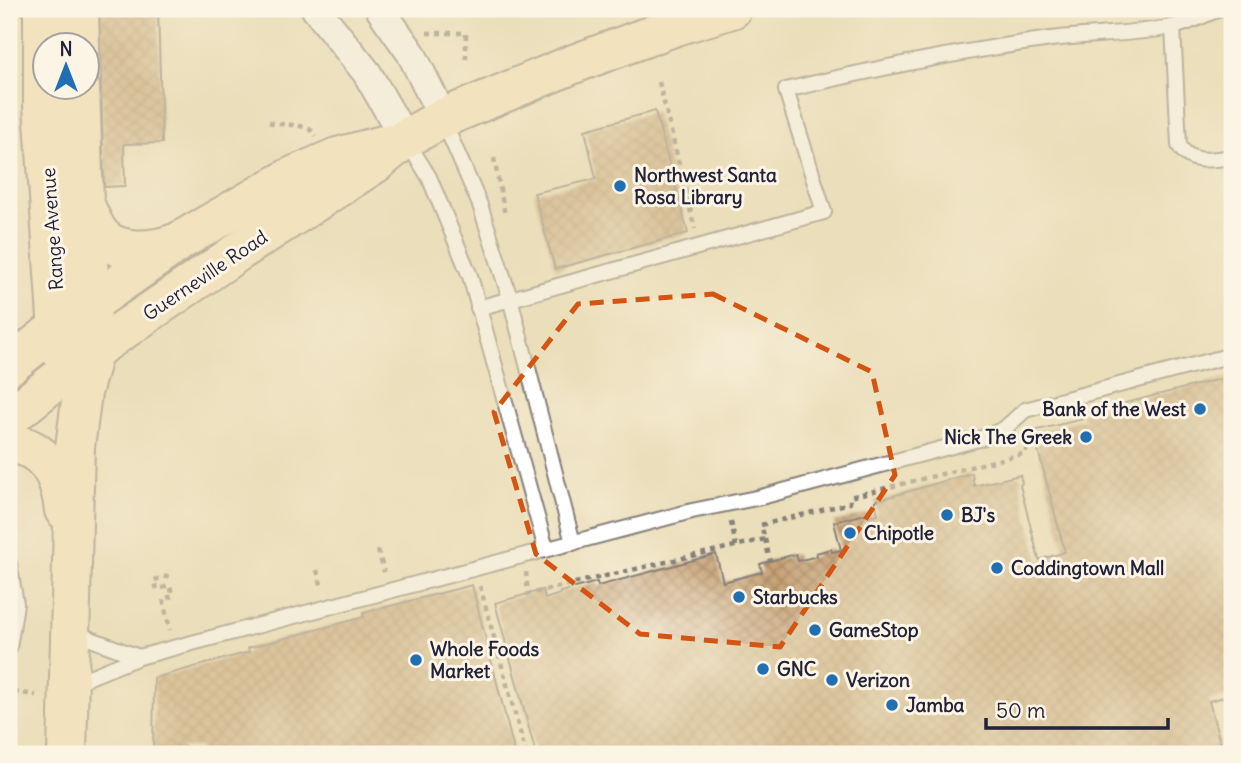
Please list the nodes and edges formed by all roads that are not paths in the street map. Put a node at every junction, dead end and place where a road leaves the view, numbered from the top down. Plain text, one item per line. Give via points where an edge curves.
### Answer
1 (43, 9) edge
2 (79, 9) edge
3 (316, 9) edge
4 (380, 9) edge
5 (732, 9) edge
6 (1222, 9) edge
7 (1173, 27) junction
8 (80, 32) edge
9 (80, 102) edge
10 (443, 118) junction
11 (405, 139) junction
12 (1232, 157) edge
13 (84, 203) junction
14 (183, 239) junction
15 (510, 298) junction
16 (90, 306) junction
17 (478, 308) junction
18 (58, 327) junction
19 (94, 350) junction
20 (1232, 355) edge
21 (9, 366) edge
22 (61, 376) junction
23 (9, 418) edge
24 (9, 443) edge
25 (75, 447) junction
26 (573, 543) junction
27 (546, 549) junction
28 (9, 563) edge
29 (72, 575) junction
30 (72, 632) junction
31 (9, 648) edge
32 (139, 657) junction
33 (53, 690) junction
34 (68, 754) edge

1 - 18 main road, Range Avenue via 43,105
2 - 8 main road
3 - 11 street via 367,73
4 - 10 street via 411,53
5 - 10 main road, Guerneville Road via 571,65
6 - 7 lane
7 - 12 lane via 1177,139 1183,152 1196,159
7 - 15 lane via 967,51 786,90 824,212
9 - 13 main road, Range Avenue
10 - 11 main road, Guerneville Road
10 - 15 lane via 480,205
11 - 14 main road, Guerneville Road via 337,157 290,177
11 - 17 lane via 429,177 470,276
11 - 19 main road, Guerneville Road via 376,163
13 - 14 main road via 100,234 112,243 160,249
13 - 16 main road, Range Avenue
14 - 16 main road, Guerneville Road
15 - 17 lane
15 - 26 lane
16 - 18 main road, Guerneville Road
16 - 19 main road, Range Avenue
17 - 27 lane
18 - 21 main road, Guerneville Road
18 - 22 main road, Range Avenue
19 - 22 main road, Guerneville Road
19 - 25 main road, Range Avenue via 82,393
20 - 26 lane via 1025,410 1004,429 982,438
22 - 23 main road, Guerneville Road
22 - 25 main road, Range Avenue
24 - 29 main road via 36,451 54,470 62,492
25 - 29 main road, Range Avenue
26 - 27 lane
27 - 32 lane
28 - 31 lane via 16,604
29 - 30 main road, Range Avenue
30 - 32 lane
30 - 33 main road, Range Avenue
32 - 33 lane
33 - 34 main road, Range Avenue

